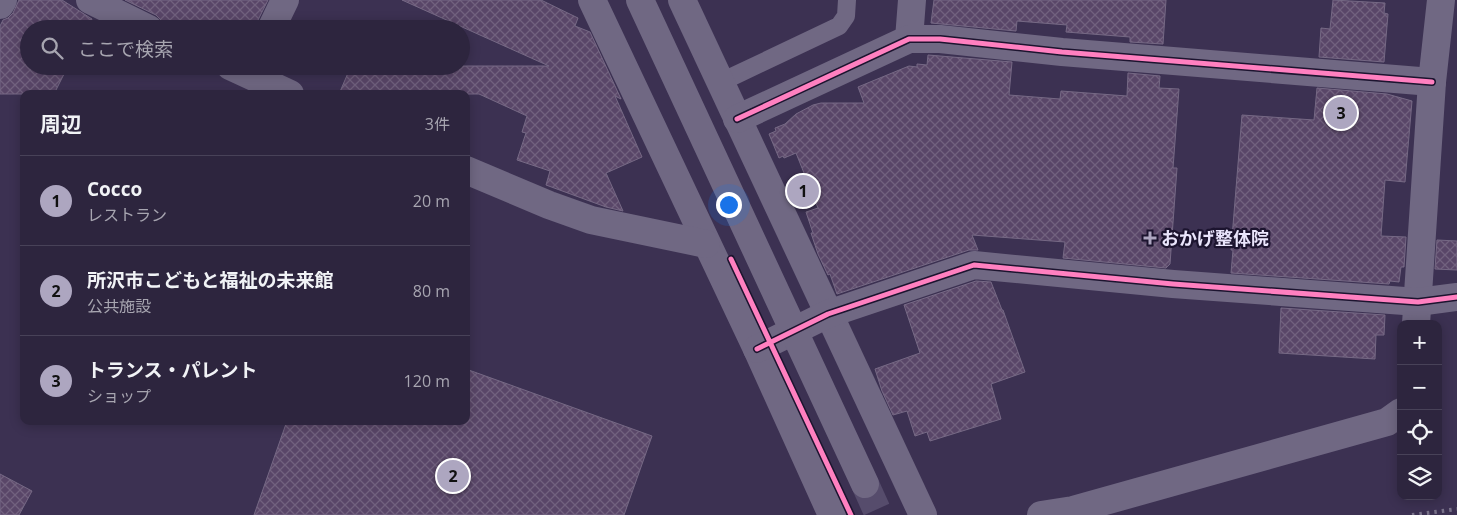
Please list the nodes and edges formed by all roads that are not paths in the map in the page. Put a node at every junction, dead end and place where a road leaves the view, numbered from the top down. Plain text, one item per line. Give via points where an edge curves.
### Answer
1 (3, 0) edge
2 (90, 0) edge
3 (285, 0) edge
4 (592, 0) edge
5 (640, 0) edge
6 (682, 0) edge
7 (847, 0) edge
8 (912, 0) edge
9 (1440, 0) edge
10 (0, 5) edge
11 (123, 8) edge
12 (138, 20) edge
13 (276, 20) edge
14 (909, 39) junction
15 (255, 75) edge
16 (721, 82) junction
17 (1432, 82) junction
18 (283, 90) edge
19 (737, 119) junction
20 (470, 172) edge
21 (706, 244) junction
22 (1457, 297) edge
23 (1417, 313) edge
24 (828, 314) junction
25 (757, 349) junction
26 (1397, 415) edge
27 (865, 484) tunnel mouth
28 (832, 515) edge
29 (923, 515) edge
30 (1041, 515) edge

1 - 10 street
2 - 11 street
3 - 13 street
4 - 21 street
5 - 27 street
6 - 16 street
7 - 16 lane via 846,16 839,26
8 - 14 street
9 - 17 street
11 - 12 street
14 - 17 street via 940,38 1062,52
14 - 19 street
15 - 18 street
16 - 19 street
17 - 23 street
19 - 24 street
20 - 21 street via 591,220
21 - 25 street
22 - 23 street
23 - 24 street via 1173,284 974,265
24 - 25 street
24 - 29 street
25 - 28 street
26 - 30 street via 1374,426 1073,510

